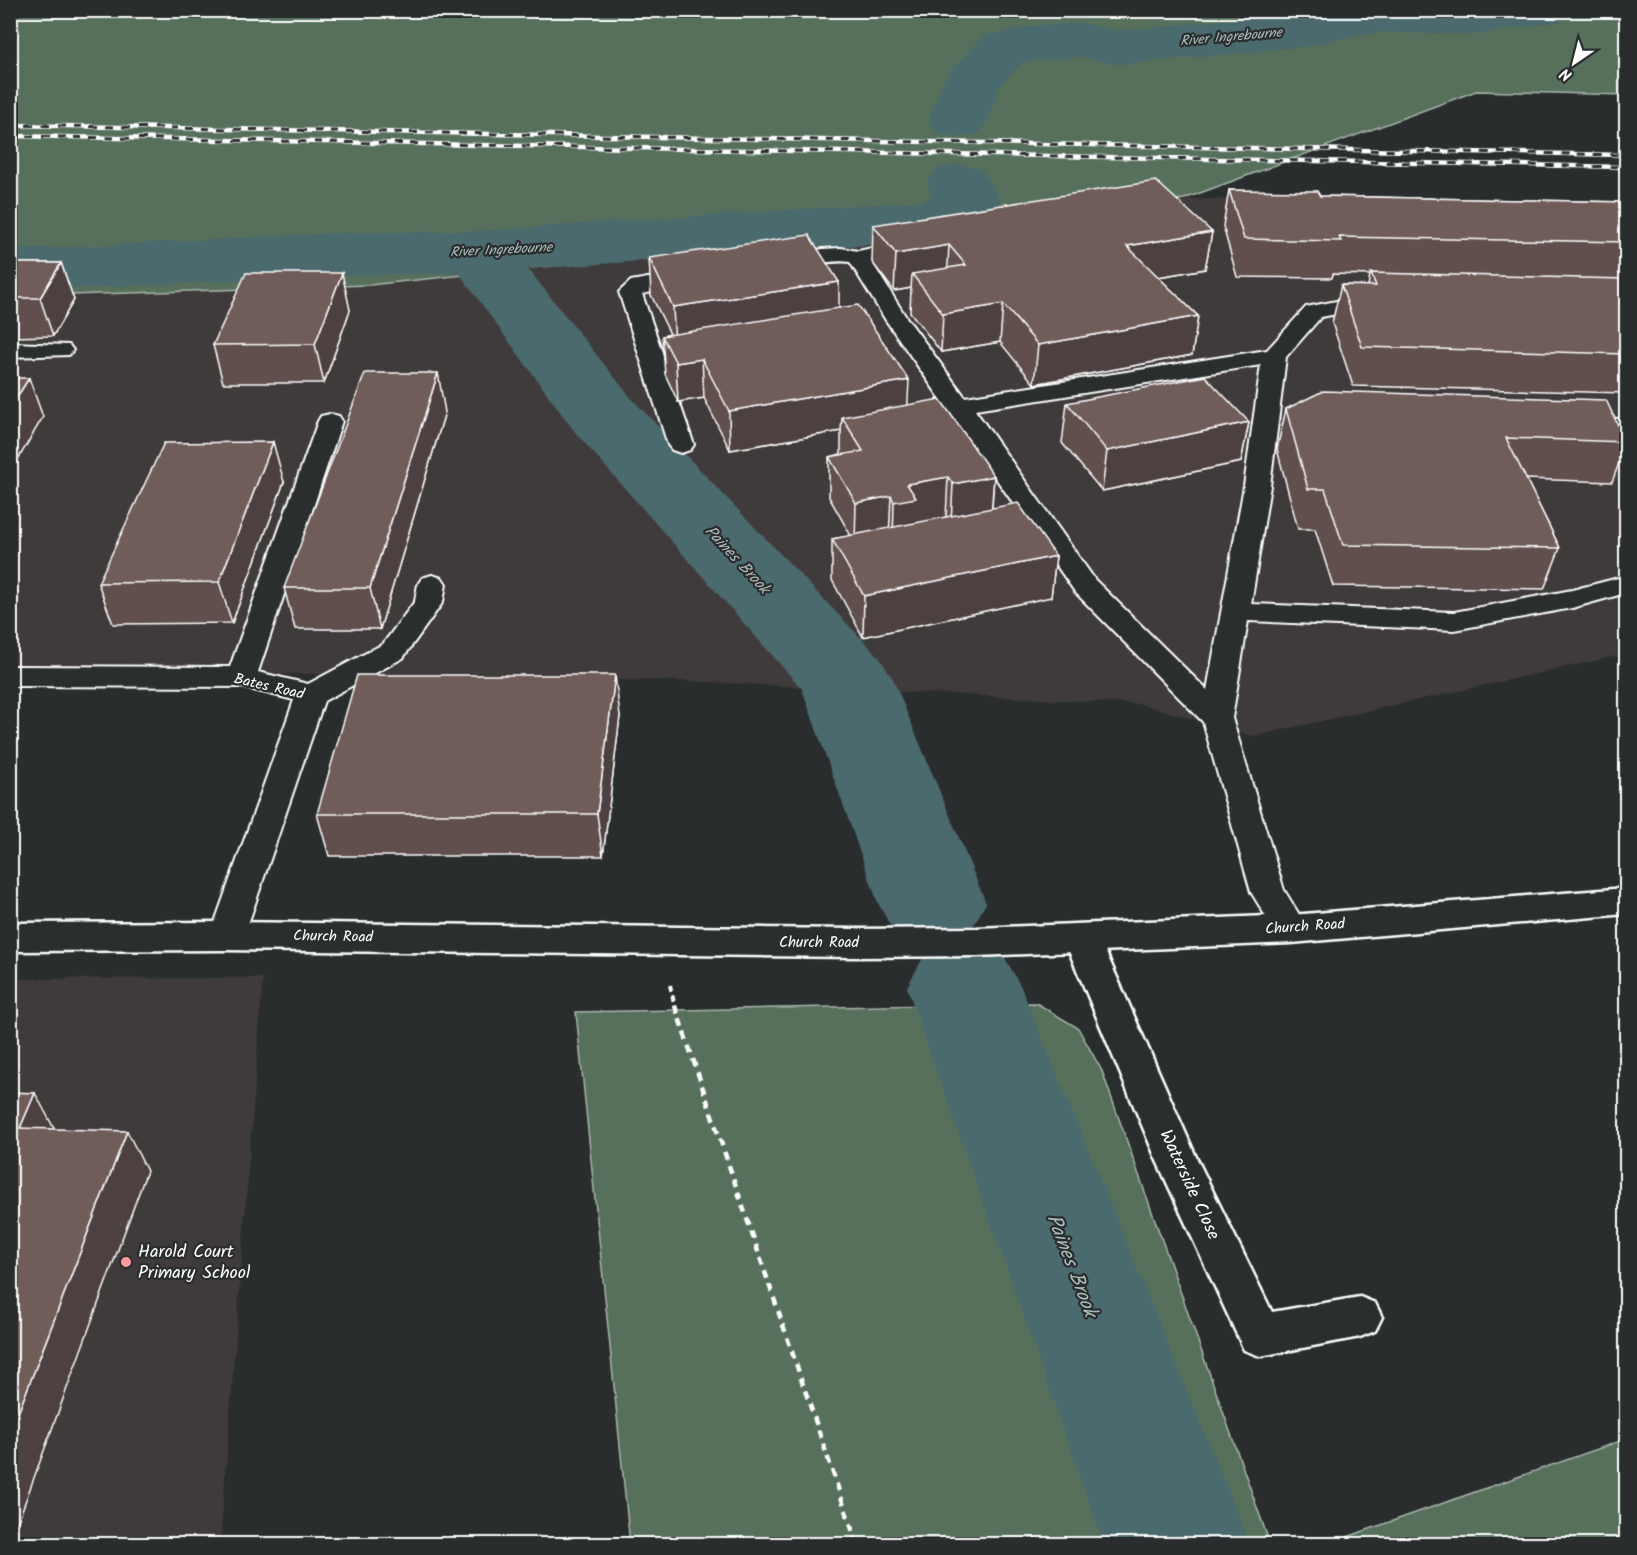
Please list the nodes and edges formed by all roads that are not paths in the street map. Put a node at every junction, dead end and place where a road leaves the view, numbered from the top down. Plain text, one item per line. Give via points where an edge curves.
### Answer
1 (898, 249) edge
2 (858, 257) junction
3 (761, 265) edge
4 (718, 273) edge
5 (1404, 301) edge
6 (10, 350) edge
7 (61, 350) dead end
8 (674, 356) edge
9 (1274, 356) junction
10 (651, 360) junction
11 (959, 405) junction
12 (330, 421) dead end
13 (1555, 424) edge
14 (1626, 426) edge
15 (681, 445) dead end
16 (432, 584) dead end
17 (1626, 585) edge
18 (1235, 612) junction
19 (10, 676) edge
20 (240, 677) junction
21 (311, 695) junction
22 (1216, 718) junction
23 (1626, 901) edge
24 (1291, 929) junction
25 (227, 936) junction
26 (10, 937) edge
27 (1082, 939) junction
28 (1360, 1317) dead end

1 - 2 lane
2 - 3 lane via 823,255
2 - 11 lane via 884,321
4 - 10 lane via 639,286 630,292
5 - 9 lane via 1369,300 1314,312
6 - 7 lane
8 - 10 lane
9 - 11 lane
9 - 18 lane via 1280,419
10 - 15 lane
11 - 22 lane via 1085,586
12 - 20 lane
13 - 14 lane
16 - 21 lane via 429,602 393,651
17 - 18 lane via 1454,621
18 - 22 lane
19 - 20 lane, Bates Road
20 - 21 lane, Bates Road
21 - 25 lane, Bates Road
22 - 24 lane via 1268,892
23 - 24 street, Church Road
24 - 27 street, Church Road
25 - 26 street, Church Road
25 - 27 street, Church Road via 856,943
27 - 28 street, Waterside Close via 1177,1161 1260,1335

